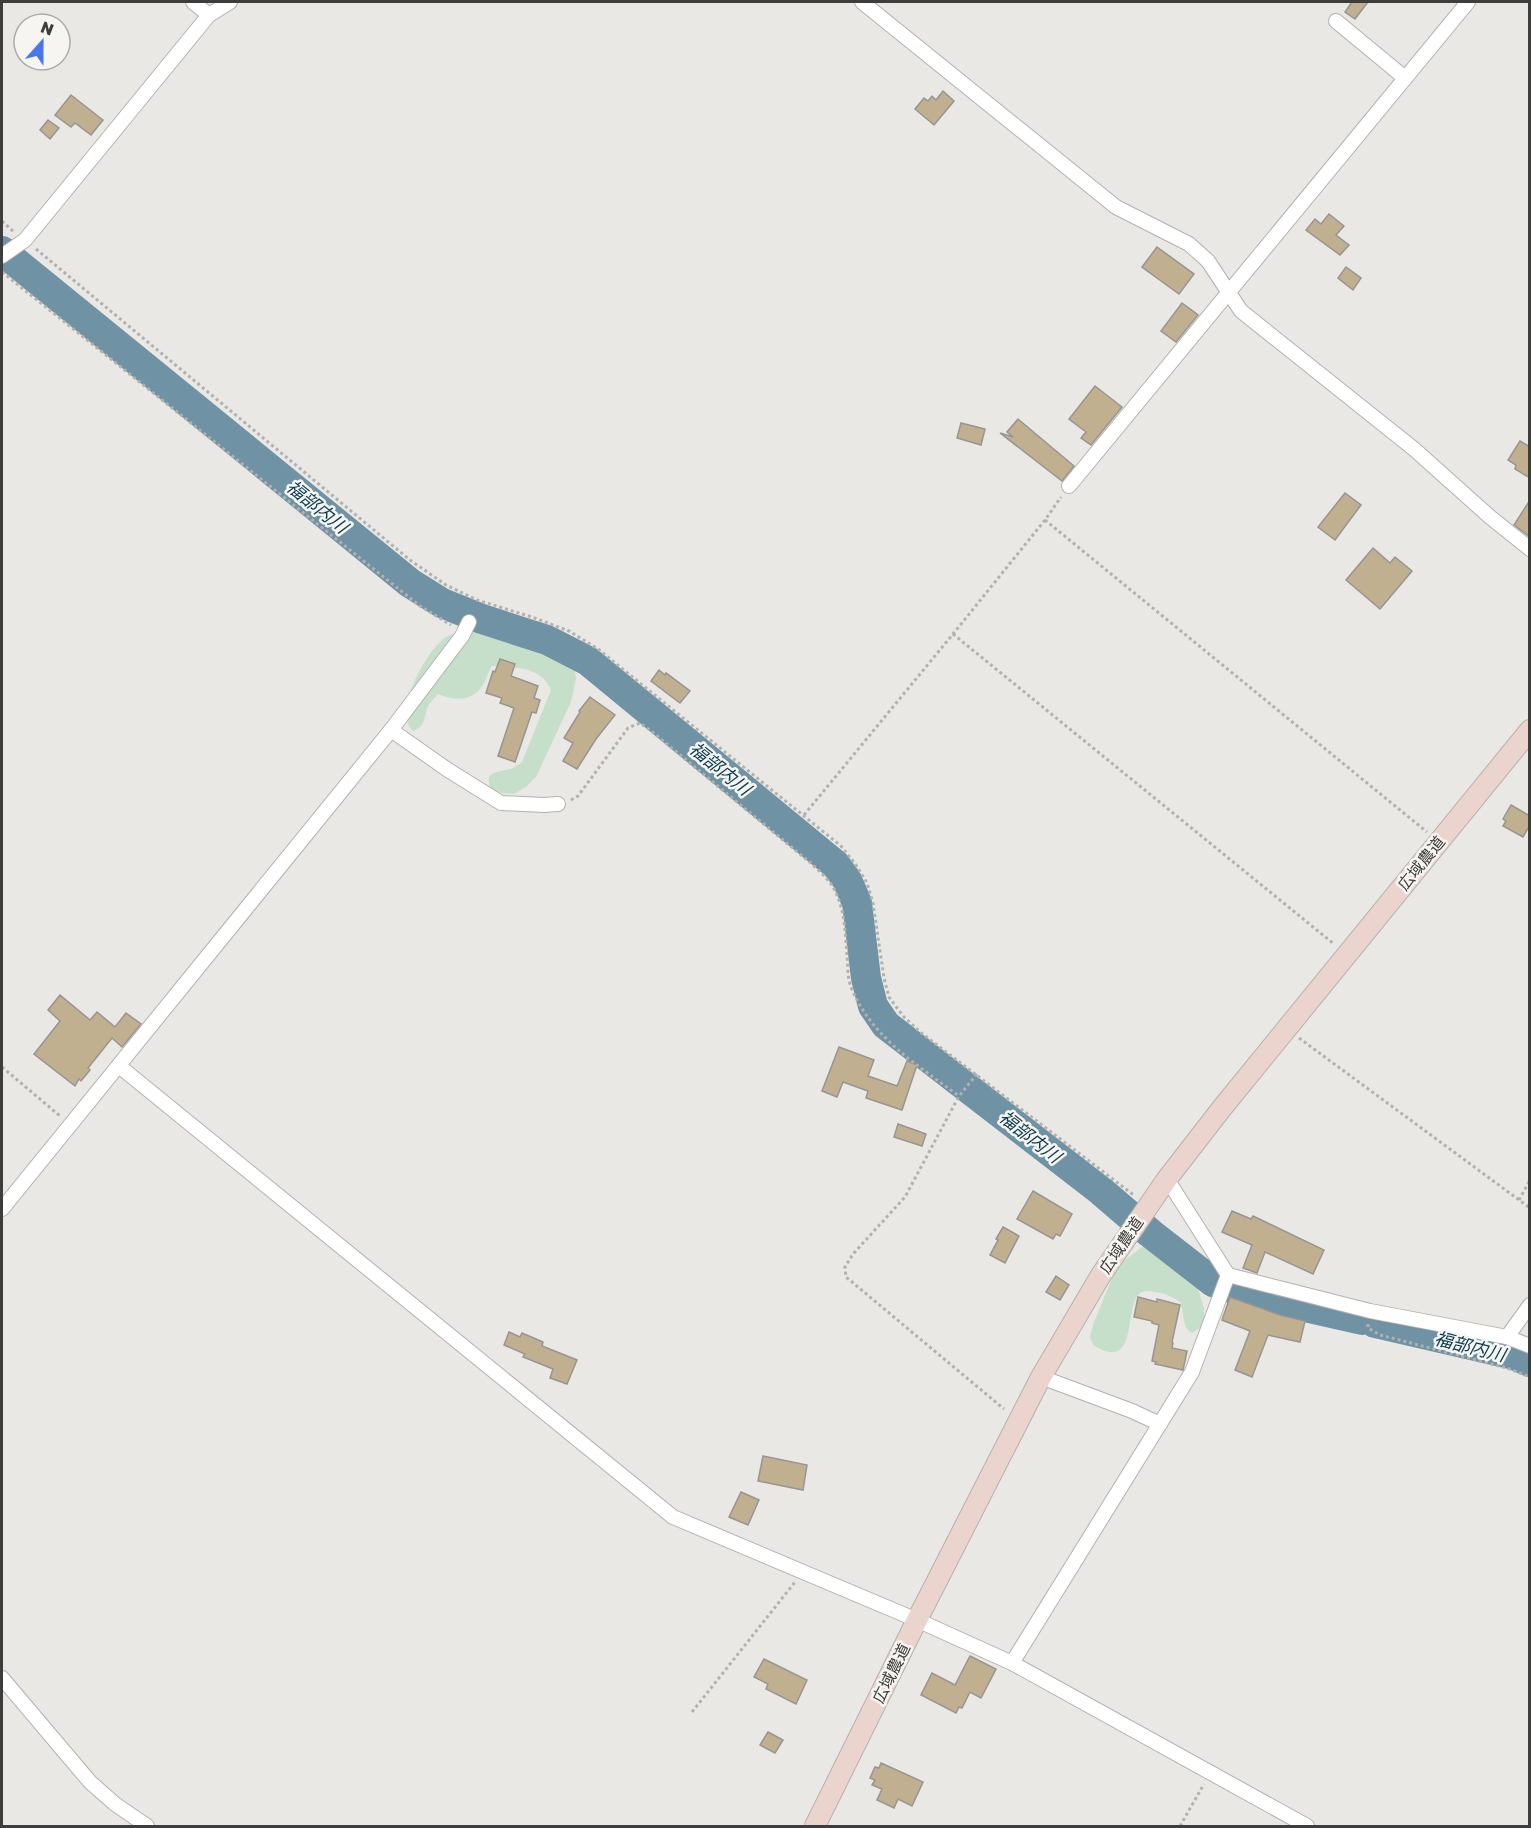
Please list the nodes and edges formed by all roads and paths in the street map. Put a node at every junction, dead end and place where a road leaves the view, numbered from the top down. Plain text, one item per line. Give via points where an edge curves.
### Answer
1 (193, 2) edge
2 (230, 2) edge
3 (862, 2) edge
4 (1468, 2) edge
5 (209, 15) junction
6 (1336, 21) dead end
7 (1405, 78) junction
8 (20, 243) junction
9 (2, 256) edge
10 (2, 272) edge
11 (1230, 291) junction
12 (1069, 486) joint
13 (1045, 520) junction
14 (1530, 549) edge
15 (466, 627) joint
16 (953, 634) junction
17 (391, 730) junction
18 (1530, 730) edge
19 (558, 804) joint
20 (804, 815) junction
21 (1438, 841) junction
22 (1348, 955) junction
23 (1286, 1029) junction
24 (119, 1066) junction
25 (2, 1067) edge
26 (976, 1075) junction
27 (959, 1096) junction
28 (71, 1125) junction
29 (1167, 1179) junction
30 (1530, 1180) edge
31 (1519, 1200) junction
32 (1530, 1208) edge
33 (2, 1209) edge
34 (1145, 1210) junction
35 (1227, 1276) junction
36 (1530, 1305) edge
37 (1370, 1311) junction
38 (1507, 1337) junction
39 (1530, 1346) edge
40 (1041, 1377) junction
41 (1530, 1377) edge
42 (1019, 1422) junction
43 (1160, 1424) junction
44 (803, 1572) junction
45 (917, 1620) junction
46 (1012, 1663) junction
47 (2, 1678) edge
48 (692, 1712) dead end
49 (1210, 1773) junction
50 (147, 1827) edge
51 (815, 1827) edge
52 (1180, 1827) edge
53 (1306, 1827) edge

1 - 5 street
2 - 5 street
3 - 11 street via 1116,207 1189,244 1208,261
4 - 7 street
5 - 8 street
6 - 7 street
7 - 11 street
8 - 9 street
8 - 20 path via 411,560 446,585 477,600 568,631 598,649
10 - 15 path via 420,606
11 - 12 street
11 - 14 street via 1241,311 1414,449
12 - 13 path
13 - 16 path
13 - 21 path
15 - 17 street
16 - 20 path
16 - 22 path
17 - 19 street via 501,803
17 - 24 street
18 - 21 street, 広域農道
19 - 27 path via 578,796 628,729 640,723 650,730 831,884 845,924 849,984 863,1012 900,1052
20 - 26 path via 841,846 867,882 889,997 920,1032
21 - 22 street, 広域農道
22 - 23 street, 広域農道
23 - 29 street, 広域農道
23 - 31 path
24 - 28 street
24 - 44 street via 673,1517
25 - 28 path
26 - 27 path
26 - 34 path
27 - 42 path via 905,1197 853,1254 845,1267 846,1277
28 - 33 street
29 - 34 street, 広域農道
29 - 35 street
30 - 31 path
31 - 32 path
34 - 40 street, 広域農道
35 - 37 street
35 - 43 street via 1192,1372
36 - 38 street
37 - 38 street
37 - 41 path via 1368,1328 1380,1335
38 - 39 street
40 - 42 street, 広域農道
40 - 43 street
42 - 45 street, 広域農道
43 - 46 street
44 - 45 street
44 - 48 path
45 - 46 street
45 - 51 street, 広域農道
46 - 49 street
47 - 50 street via 90,1782
49 - 52 path
49 - 53 street

